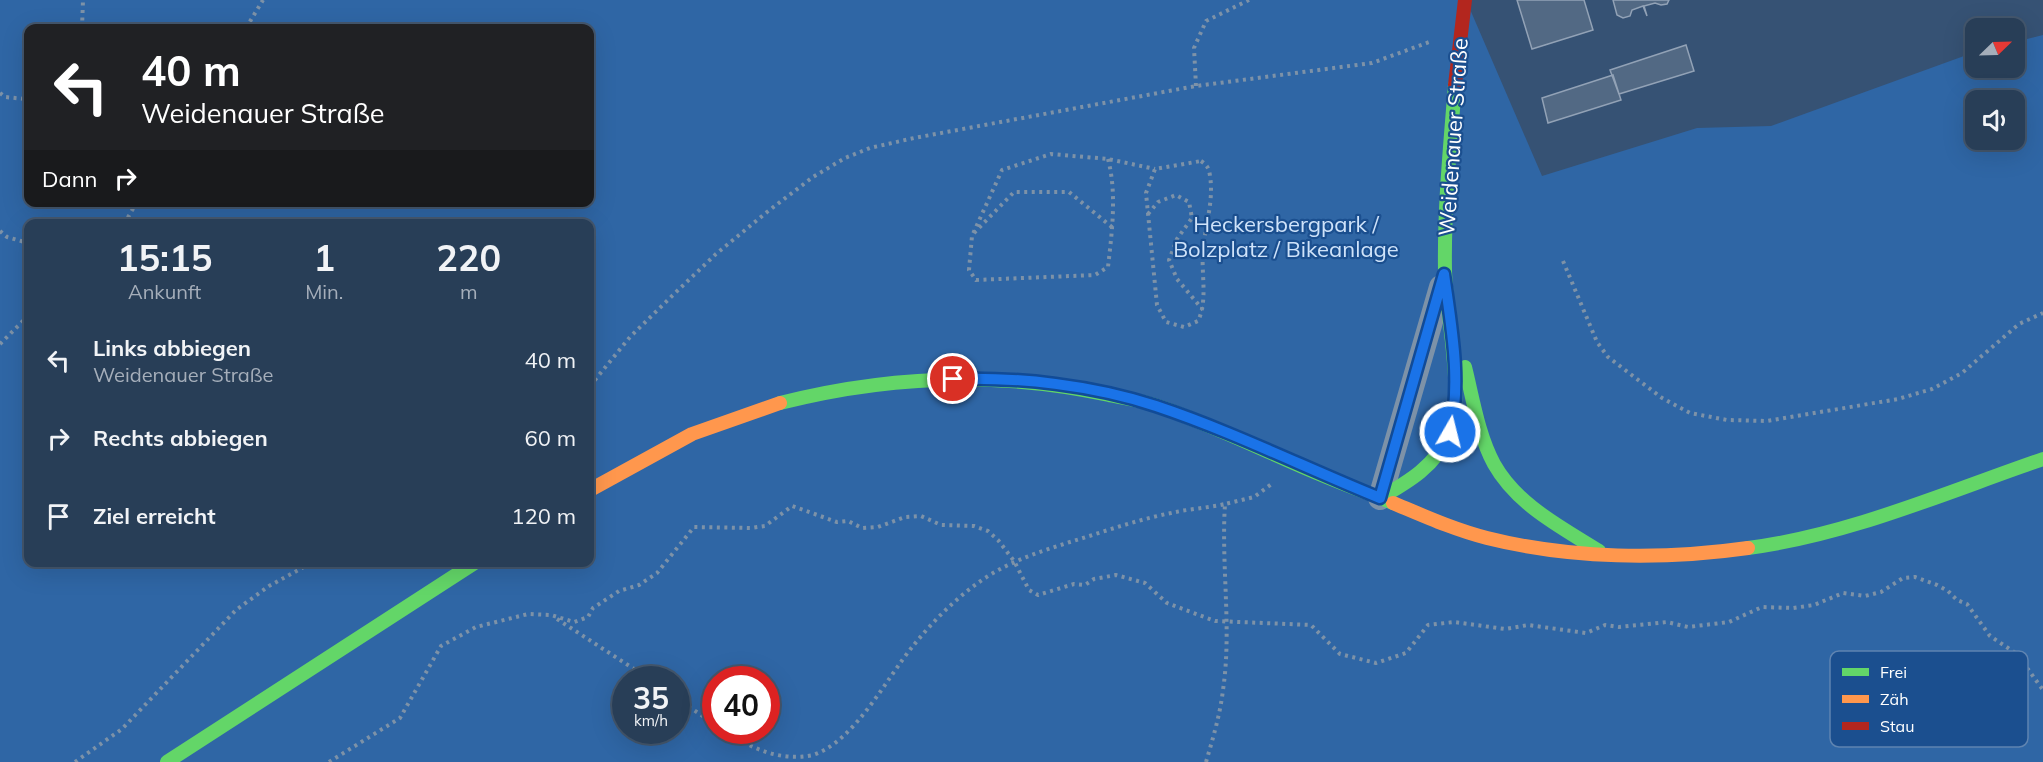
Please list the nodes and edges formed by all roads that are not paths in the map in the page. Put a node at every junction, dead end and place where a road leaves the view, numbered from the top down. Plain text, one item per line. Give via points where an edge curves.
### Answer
1 (1465, 0) edge
2 (1444, 274) junction
3 (1449, 307) junction
4 (2043, 459) edge
5 (594, 488) edge
6 (1380, 498) junction
7 (1603, 554) junction
8 (468, 567) edge
9 (167, 762) edge

1 - 2 street, Weidenauer Straße via 1449,167
2 - 3 street, Weidenauer Straße
2 - 6 street, Weidenauer Straße
3 - 6 street, Weidenauer Straße via 1455,362 1450,432 1421,473
3 - 7 street via 1494,464 1529,505
4 - 7 street via 1861,522 1782,544 1698,555
5 - 6 street via 692,434 764,407 835,389 990,378 1068,386 1155,405
6 - 7 street via 1486,538
8 - 9 street

